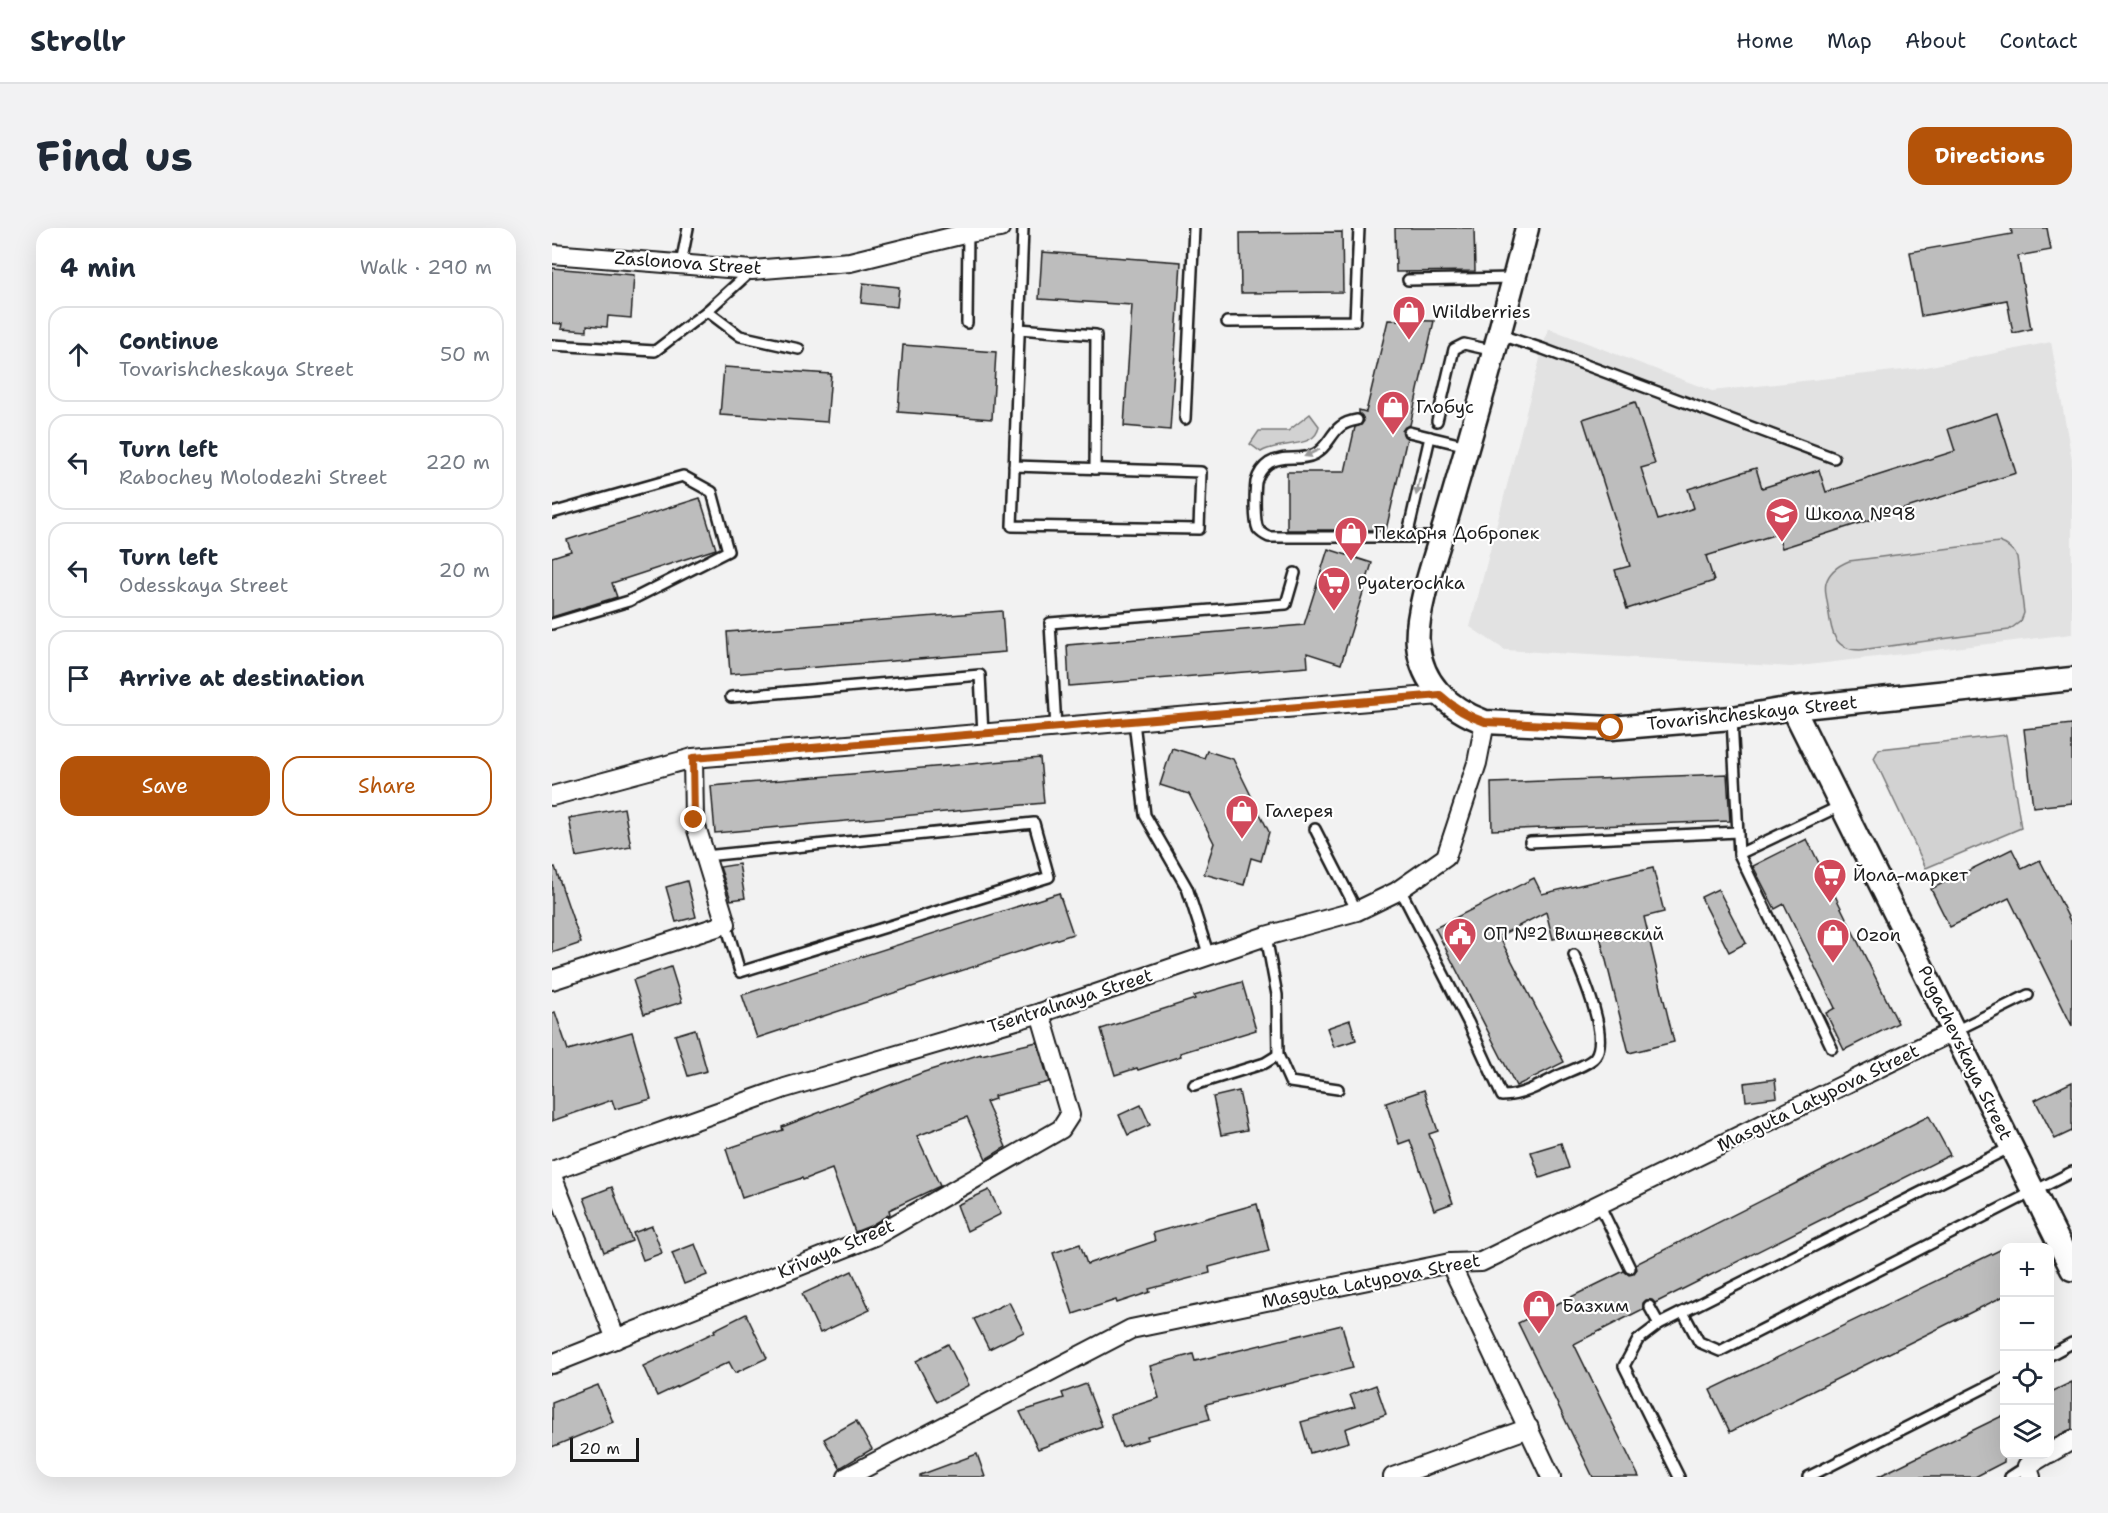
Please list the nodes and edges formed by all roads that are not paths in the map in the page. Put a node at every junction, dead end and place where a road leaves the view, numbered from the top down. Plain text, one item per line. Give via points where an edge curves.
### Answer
1 (688, 228) edge
2 (1000, 228) edge
3 (1023, 228) edge
4 (1194, 228) edge
5 (1359, 228) edge
6 (1527, 228) edge
7 (968, 231) edge
8 (552, 254) edge
9 (681, 264) junction
10 (752, 270) junction
11 (1515, 278) junction
12 (1408, 280) dead end
13 (707, 310) junction
14 (1227, 322) dead end
15 (967, 323) dead end
16 (1019, 329) junction
17 (1498, 343) junction
18 (552, 345) edge
19 (799, 349) dead end
20 (1185, 419) dead end
21 (1357, 420) dead end
22 (1437, 421) dead end
23 (1409, 432) dead end
24 (1430, 437) junction
25 (1467, 446) junction
26 (1834, 458) dead end
27 (1014, 466) junction
28 (1095, 469) junction
29 (552, 513) edge
30 (1407, 537) junction
31 (1441, 537) junction
32 (1295, 573) dead end
33 (552, 624) edge
34 (2072, 679) edge
35 (1440, 695) junction
36 (731, 697) dead end
37 (1794, 708) junction
38 (1732, 718) junction
39 (1134, 722) junction
40 (1485, 722) junction
41 (1056, 728) junction
42 (983, 734) junction
43 (693, 758) junction
44 (552, 796) edge
45 (1842, 804) junction
46 (1315, 829) dead end
47 (1738, 832) junction
48 (1530, 842) dead end
49 (1739, 854) junction
50 (705, 856) junction
51 (1400, 889) junction
52 (1357, 911) junction
53 (726, 924) junction
54 (1266, 936) junction
55 (1574, 955) dead end
56 (1209, 956) junction
57 (552, 980) edge
58 (2028, 995) dead end
59 (1040, 1013) junction
60 (1954, 1031) junction
61 (1832, 1048) dead end
62 (1278, 1055) junction
63 (1194, 1085) dead end
64 (1338, 1089) dead end
65 (2011, 1146) junction
66 (552, 1171) edge
67 (2072, 1172) edge
68 (552, 1176) edge
69 (2034, 1191) junction
70 (1599, 1204) junction
71 (1450, 1263) junction
72 (1630, 1268) dead end
73 (2072, 1269) edge
74 (1649, 1306) dead end
75 (1683, 1312) junction
76 (1659, 1324) junction
77 (616, 1339) junction
78 (2072, 1343) edge
79 (2054, 1352) edge
80 (552, 1364) edge
81 (2000, 1380) edge
82 (1529, 1428) junction
83 (2072, 1440) edge
84 (2054, 1450) edge
85 (2043, 1459) edge
86 (2029, 1472) edge
87 (847, 1477) edge
88 (1393, 1477) edge
89 (1551, 1477) edge
90 (1679, 1477) edge
91 (1808, 1477) edge
92 (2010, 1477) edge

1 - 9 lane
2 - 7 street, Zaslonova Street
3 - 16 lane
4 - 20 lane
5 - 14 lane via 1355,321
6 - 11 street, Tovarishcheskaya Street
7 - 10 street, Zaslonova Street via 850,262
7 - 15 lane
8 - 9 street, Zaslonova Street
9 - 10 street, Zaslonova Street
10 - 13 lane
11 - 12 lane
11 - 17 street, Tovarishcheskaya Street
13 - 18 lane via 655,351
13 - 19 lane via 740,336
16 - 27 lane
16 - 28 lane via 1096,335
17 - 22 lane via 1464,344 1455,349
17 - 25 street, Tovarishcheskaya Street
17 - 26 lane via 1565,358
21 -> 30 lane via 1337,427 1314,454 1281,458 1264,467 1257,481 1258,527 1269,537
23 - 24 lane
24 - 25 lane
24 -> 30 lane
25 - 31 street, Tovarishcheskaya Street
27 - 28 lane
27 - 28 lane via 1012,526 1199,529 1201,472
29 - 33 lane via 683,476 712,492 728,551 629,601
30 - 31 lane
31 - 35 street, Tovarishcheskaya Street via 1417,630 1422,664
32 - 41 lane via 1286,604 1050,623
34 - 37 street, Tovarishcheskaya Street
35 - 39 street
35 - 40 street, Tovarishcheskaya Street via 1467,716
36 - 42 lane via 980,675
37 - 38 street, Tovarishcheskaya Street
37 - 45 street, Pugachevskaya Street
38 - 40 street, Tovarishcheskaya Street via 1611,728
38 - 47 lane
39 - 41 street
39 - 56 lane via 1145,814 1187,888
40 - 51 street, Tsentralnaya Street via 1477,763 1446,857
41 - 42 street
42 - 43 street
43 - 44 street
43 - 50 street via 694,820
45 - 49 lane
45 - 60 street, Pugachevskaya Street
46 - 52 lane
47 - 48 lane
47 - 49 lane
49 - 61 lane
50 - 53 street
50 - 53 lane via 1034,823 1049,877 741,972
51 - 52 street, Tsentralnaya Street
51 - 55 lane via 1502,1096 1542,1085 1594,1058 1600,1046 1599,1027
52 - 54 street, Tsentralnaya Street
53 - 57 street
54 - 56 street, Tsentralnaya Street
54 - 62 lane via 1277,995
56 - 59 street, Tsentralnaya Street
58 - 60 lane
59 - 66 street, Tsentralnaya Street via 785,1088
59 - 77 street, Krivaya Street via 1070,1115 1061,1129 875,1236
60 - 65 street, Pugachevskaya Street
60 - 70 street, Masguta Latypova Street
62 - 63 lane via 1265,1063
62 - 64 lane via 1290,1082
65 - 69 street, Pugachevskaya Street
65 - 75 lane
67 - 69 lane
68 - 77 street
69 - 73 street, Pugachevskaya Street
69 - 75 lane via 1720,1351 1699,1342
70 - 71 street, Masguta Latypova Street via 1480,1262
70 - 72 lane
71 - 82 street
71 - 87 street, Masguta Latypova Street via 1131,1329
74 - 76 lane
75 - 76 lane
76 - 90 lane via 1638,1340 1624,1366
77 - 80 street, Krivaya Street
78 - 79 lane
81 - 91 lane
82 - 88 street
82 - 89 street
83 - 84 street
85 - 86 street
86 - 92 lane

